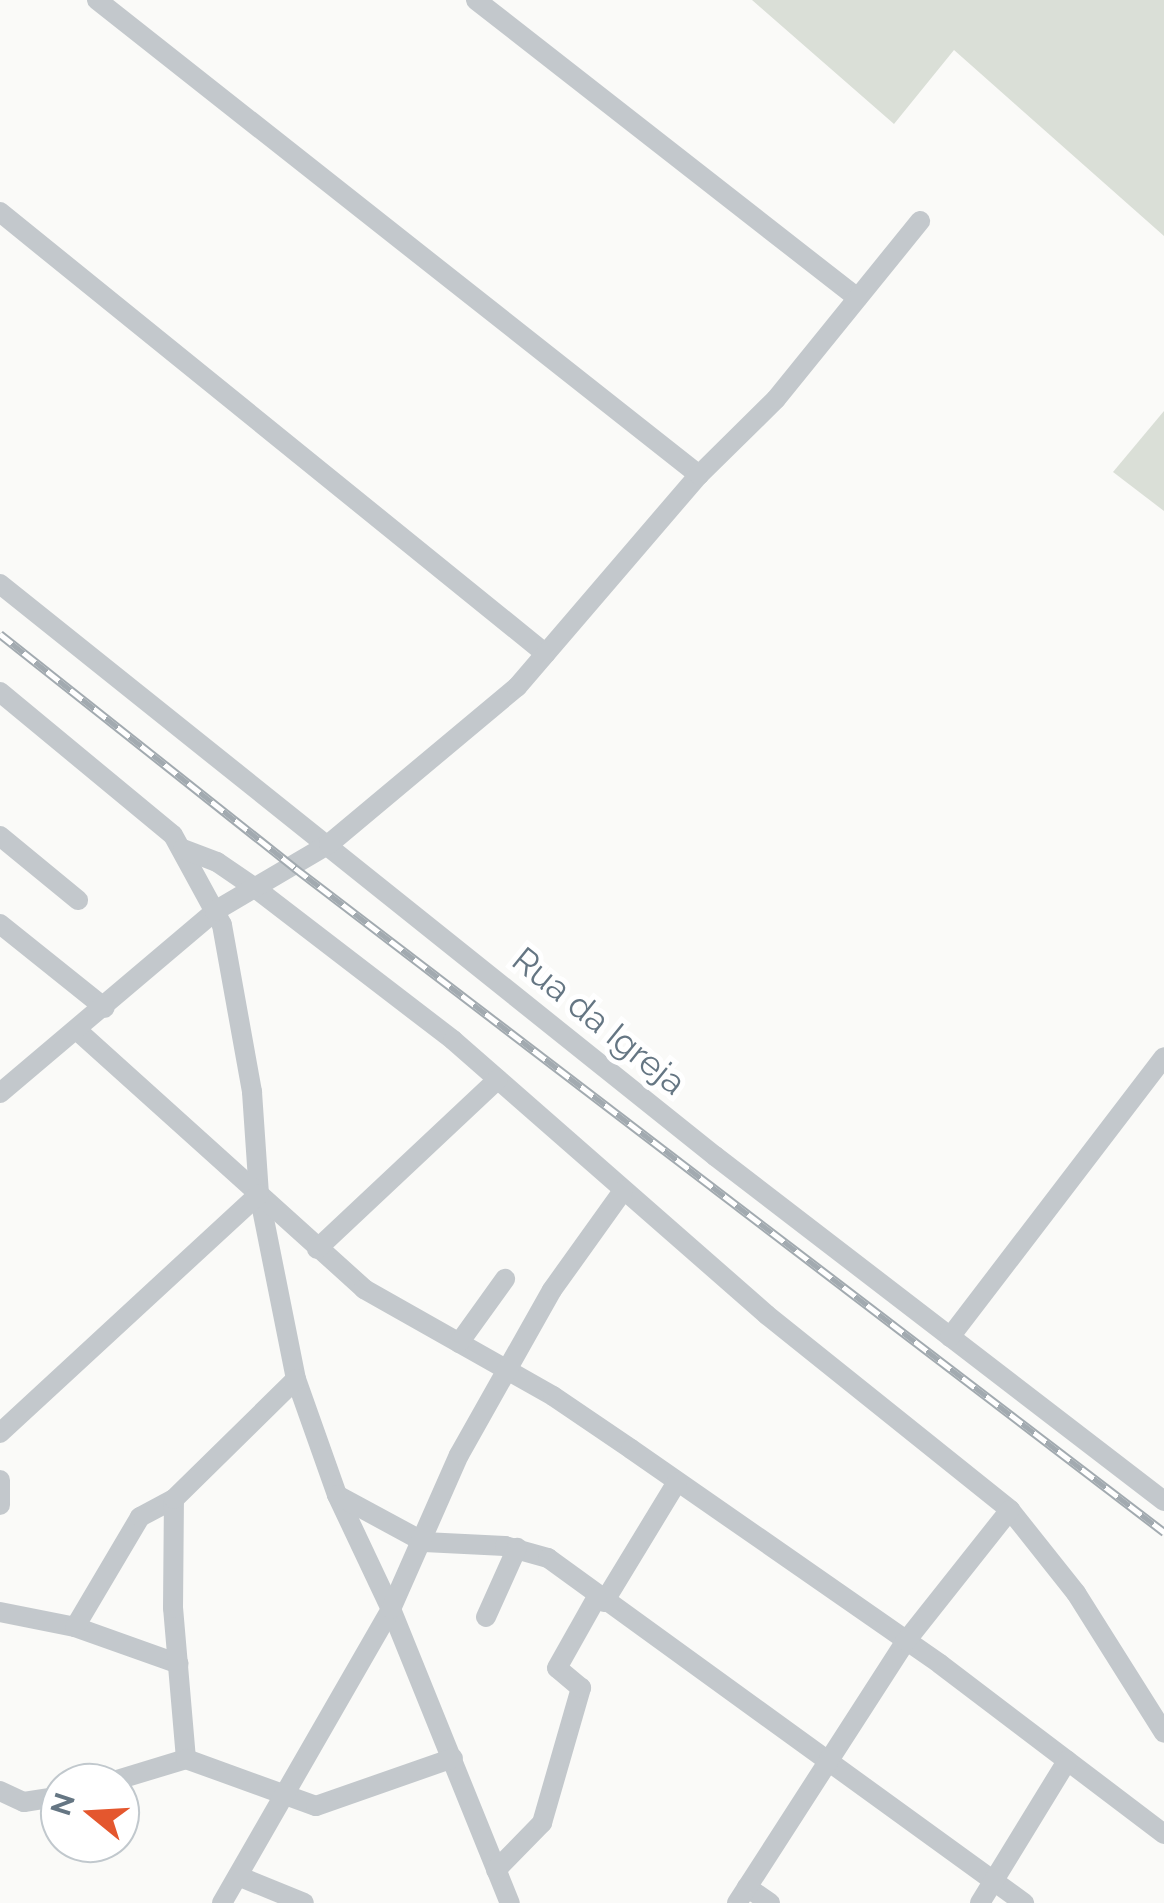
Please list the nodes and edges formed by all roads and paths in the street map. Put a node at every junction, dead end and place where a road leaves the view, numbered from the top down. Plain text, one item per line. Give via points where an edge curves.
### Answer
1 (97, 0) edge
2 (476, 0) edge
3 (0, 212) edge
4 (920, 220) dead end
5 (857, 298) junction
6 (699, 475) junction
7 (0, 584) edge
8 (546, 654) junction
9 (0, 692) edge
10 (0, 836) edge
11 (183, 849) junction
12 (337, 850) junction
13 (255, 888) junction
14 (78, 900) dead end
15 (215, 911) junction
16 (0, 924) edge
17 (105, 1008) junction
18 (80, 1032) junction
19 (1164, 1057) edge
20 (498, 1078) junction
21 (0, 1093) edge
22 (622, 1191) junction
23 (259, 1194) junction
24 (317, 1249) junction
25 (505, 1279) dead end
26 (950, 1337) junction
27 (460, 1342) junction
28 (507, 1369) junction
29 (296, 1378) junction
30 (0, 1433) edge
31 (0, 1480) edge
32 (677, 1482) junction
33 (337, 1495) junction
34 (174, 1498) junction
35 (1164, 1501) edge
36 (0, 1505) edge
37 (1010, 1510) junction
38 (424, 1542) junction
39 (517, 1548) junction
40 (600, 1600) junction
41 (392, 1609) junction
42 (0, 1612) edge
43 (486, 1617) dead end
44 (75, 1627) junction
45 (906, 1642) junction
46 (179, 1664) junction
47 (1164, 1733) edge
48 (452, 1758) junction
49 (186, 1759) junction
50 (1066, 1761) junction
51 (829, 1762) junction
52 (140, 1773) edge
53 (0, 1791) edge
54 (284, 1798) junction
55 (40, 1799) edge
56 (1164, 1834) edge
57 (496, 1870) junction
58 (238, 1876) junction
59 (994, 1879) junction
60 (742, 1895) edge
61 (222, 1903) edge
62 (304, 1903) edge
63 (510, 1903) edge
64 (770, 1903) edge
65 (980, 1903) edge
66 (1024, 1903) edge

1 - 6 street
2 - 5 street
3 - 8 street
4 - 5 street
5 - 6 street via 776,399
6 - 8 street
7 - 12 street, Rua da Igreja
8 - 12 street
9 - 11 street via 114,780
10 - 14 street
11 - 13 street
11 - 15 street via 188,871
12 - 13 street
12 - 26 street, Rua da Igreja
13 - 15 street
13 - 20 street
15 - 17 street
15 - 23 street via 234,972
16 - 17 street
17 - 18 street
18 - 21 street
18 - 23 street
19 - 26 street
20 - 22 street
20 - 24 street
22 - 28 street via 552,1290
22 - 37 street
23 - 24 street
23 - 29 street
23 - 30 street
24 - 27 street via 364,1289
25 - 27 street
26 - 35 street, Rua da Igreja
27 - 28 street
28 - 32 street
28 - 38 street via 459,1455
29 - 33 street
29 - 34 street
31 - 36 street
32 - 40 street
32 - 45 street
33 - 38 street
33 - 41 street
34 - 44 street via 140,1517
34 - 46 street
37 - 45 street
37 - 47 street via 1076,1593
38 - 39 street
38 - 41 street
39 - 40 street via 548,1558
39 - 43 street
40 - 51 street
40 - 57 street via 557,1668 581,1688 542,1823
41 - 48 street
41 - 54 street
42 - 44 street
44 - 46 street
45 - 50 street
45 - 51 street
46 - 49 street
48 - 54 street via 335,1803 300,1805
48 - 57 street
49 - 52 street
49 - 54 street
50 - 56 street
50 - 59 street
51 - 59 street
51 - 60 street
53 - 55 street via 24,1802
54 - 58 street
57 - 63 street
58 - 61 street
58 - 62 street
59 - 65 street
59 - 66 street
60 - 64 street

